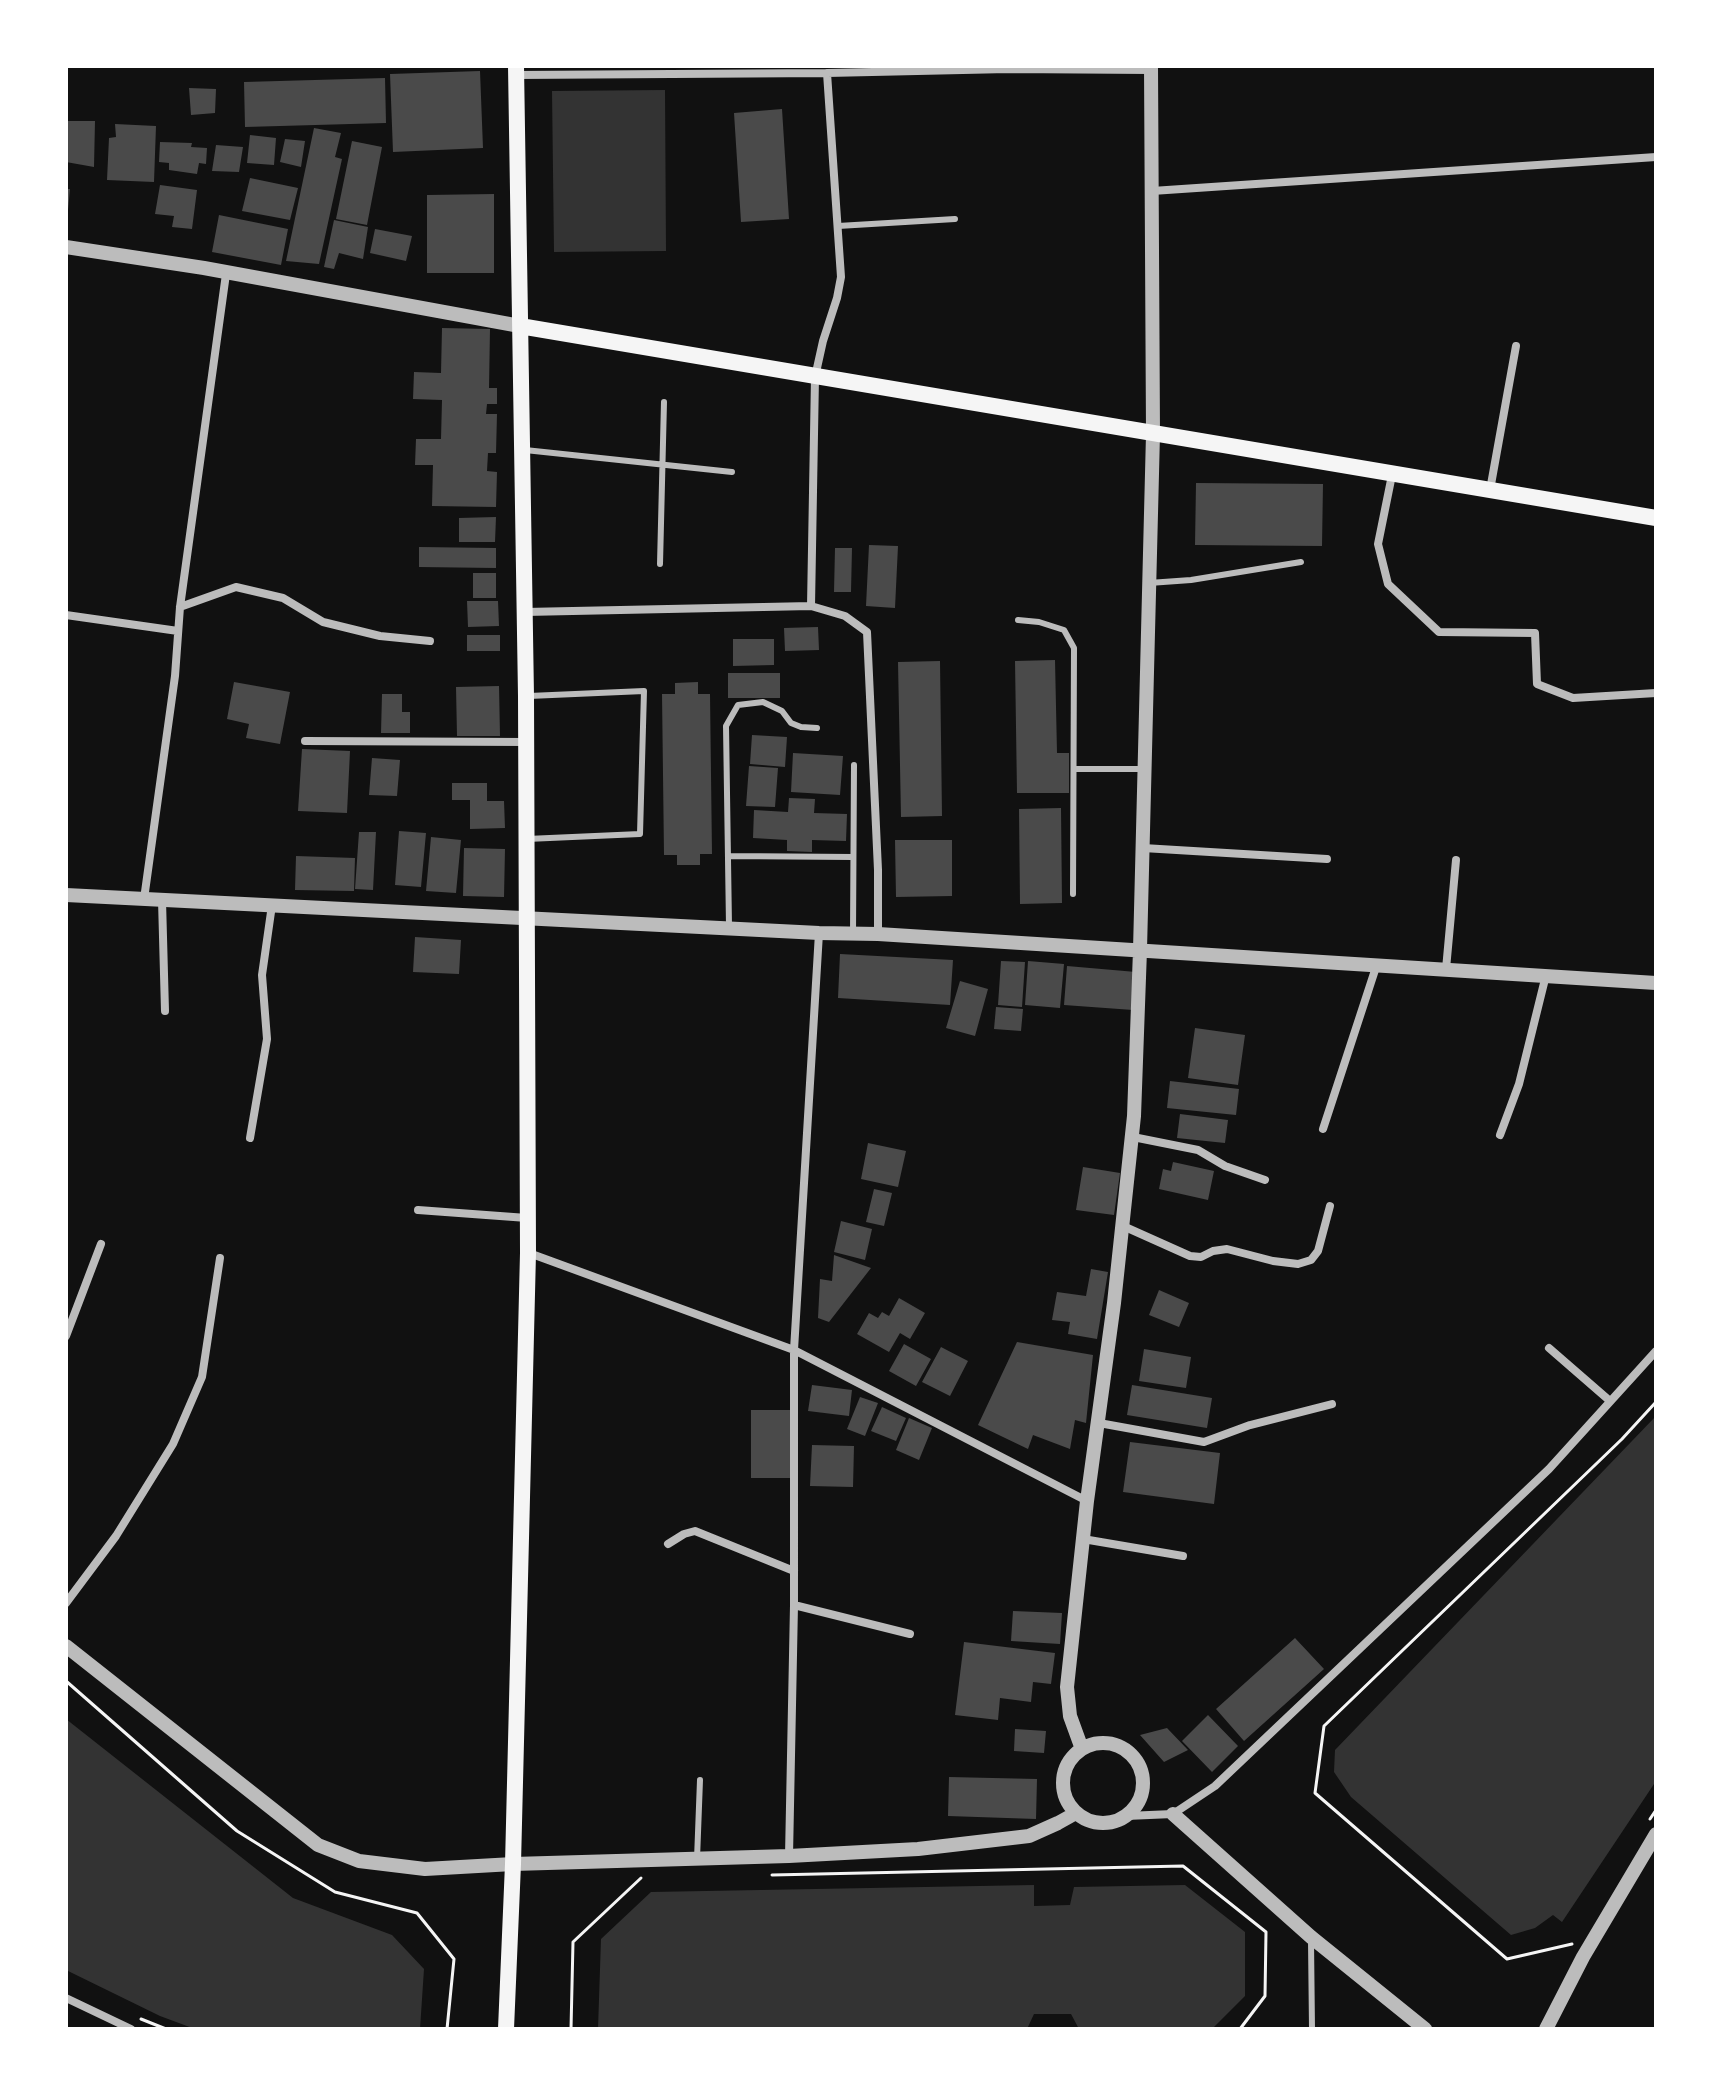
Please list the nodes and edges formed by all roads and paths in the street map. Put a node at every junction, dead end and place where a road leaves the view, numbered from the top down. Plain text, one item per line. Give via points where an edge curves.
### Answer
1 (916, 68) edge
2 (1008, 68) edge
3 (1151, 68) edge
4 (516, 70) edge
5 (706, 70) edge
6 (827, 70) edge
7 (1656, 157) edge
8 (1152, 191) junction
9 (955, 219) dead end
10 (838, 226) junction
11 (66, 247) edge
12 (226, 274) junction
13 (520, 326) junction
14 (1516, 346) dead end
15 (815, 377) junction
16 (664, 402) dead end
17 (1153, 434) junction
18 (522, 450) junction
19 (661, 465) junction
20 (732, 472) dead end
21 (1392, 475) junction
22 (1490, 491) junction
23 (1656, 518) edge
24 (1301, 562) dead end
25 (660, 564) dead end
26 (1149, 583) junction
27 (811, 606) junction
28 (180, 607) junction
29 (524, 612) junction
30 (66, 615) edge
31 (1018, 620) dead end
32 (178, 631) junction
33 (430, 641) dead end
34 (1656, 693) edge
35 (526, 696) junction
36 (817, 728) dead end
37 (305, 741) dead end
38 (526, 742) junction
39 (854, 765) dead end
40 (1074, 769) junction
41 (1145, 769) junction
42 (527, 839) junction
43 (1143, 848) junction
44 (728, 856) junction
45 (853, 857) junction
46 (1327, 859) dead end
47 (1456, 860) dead end
48 (1073, 894) dead end
49 (66, 895) edge
50 (144, 899) junction
51 (162, 900) junction
52 (272, 905) junction
53 (528, 919) junction
54 (729, 928) junction
55 (819, 933) junction
56 (853, 934) junction
57 (878, 934) junction
58 (1140, 950) junction
59 (1377, 964) junction
60 (1446, 969) junction
61 (1546, 975) junction
62 (1656, 983) edge
63 (165, 1011) dead end
64 (1323, 1129) dead end
65 (1500, 1135) dead end
66 (1133, 1137) junction
67 (250, 1138) dead end
68 (1265, 1180) dead end
69 (1330, 1206) dead end
70 (418, 1210) dead end
71 (528, 1218) junction
72 (1123, 1226) junction
73 (101, 1244) dead end
74 (528, 1253) junction
75 (220, 1258) dead end
76 (66, 1336) edge
77 (1549, 1348) dead end
78 (794, 1350) junction
79 (1656, 1351) edge
80 (1610, 1401) junction
81 (1656, 1402) edge
82 (1332, 1404) dead end
83 (1099, 1423) junction
84 (1087, 1501) junction
85 (1083, 1539) junction
86 (668, 1544) dead end
87 (1183, 1556) dead end
88 (794, 1571) junction
89 (66, 1603) edge
90 (794, 1605) junction
91 (910, 1634) dead end
92 (66, 1646) edge
93 (66, 1681) edge
94 (1082, 1749) junction
95 (700, 1780) dead end
96 (1656, 1810) edge
97 (1076, 1813) junction
98 (1173, 1814) junction
99 (1126, 1816) junction
100 (1652, 1828) edge
101 (789, 1856) junction
102 (697, 1859) junction
103 (513, 1864) junction
104 (767, 1875) dead end
105 (639, 1878) dead end
106 (1311, 1937) junction
107 (1573, 1944) dead end
108 (66, 1998) edge
109 (131, 2029) edge
110 (447, 2029) edge
111 (506, 2029) edge
112 (571, 2029) edge
113 (1240, 2029) edge
114 (1312, 2029) edge
115 (1425, 2029) edge
116 (1546, 2029) edge

1 - 2 street
1 - 6 street
2 - 3 street
3 - 8 street
4 - 5 street
4 - 13 main road
5 - 6 street
6 - 10 street
7 - 8 street
8 - 17 street
9 - 10 lane
10 - 15 street via 841,277
11 - 12 street
12 - 13 street
12 - 28 street
13 - 15 main road
13 - 18 main road
14 - 22 street
15 - 17 main road
15 - 27 street
16 - 19 lane
17 - 21 main road
17 - 26 street
18 - 19 lane
18 - 29 main road
19 - 20 lane
19 - 25 lane
21 - 22 main road
21 - 34 street via 1378,544 1388,584 1439,632 1535,633 1537,684 1573,698
22 - 23 main road
24 - 26 lane
26 - 41 street
27 - 29 street
27 - 57 street via 845,616 867,632
28 - 32 street
28 - 33 street via 236,587 283,598 323,622
29 - 35 main road
30 - 32 street
31 - 40 lane via 1064,630 1074,648
32 - 50 street
35 - 38 main road
35 - 42 lane via 644,691 640,834
36 - 44 lane via 791,723 782,711 763,702 738,705 726,726
37 - 38 street
38 - 42 main road
39 - 45 lane
40 - 41 lane
40 - 48 lane
41 - 43 street
42 - 53 main road
43 - 46 street
43 - 58 street
44 - 45 lane
44 - 54 lane
45 - 56 lane
47 - 60 street
49 - 50 street
50 - 51 street
51 - 52 street
51 - 63 street
52 - 53 street
52 - 67 street via 262,975 267,1039
53 - 54 street
53 - 71 main road
54 - 55 street
55 - 56 street
55 - 78 street
56 - 57 street
57 - 58 street
58 - 59 street
58 - 66 street
59 - 60 street
59 - 64 street
60 - 61 street
61 - 62 street
61 - 65 street via 1519,1084
66 - 68 street via 1198,1150
66 - 72 street
69 - 72 street via 1318,1251 1298,1264 1227,1249 1190,1256
70 - 71 street
71 - 74 main road
72 - 83 street
73 - 76 street
74 - 78 street
74 - 103 main road
75 - 89 street via 202,1377 173,1444 116,1536
77 - 80 street
78 - 84 street
78 - 88 street
79 - 80 street
80 - 98 street via 1549,1469 1215,1786
81 - 107 path via 1324,1726 1315,1793 1507,1959
82 - 83 street via 1204,1442
83 - 84 street
84 - 85 street
85 - 87 street
85 - 94 street via 1067,1687
86 - 88 street via 695,1531
88 - 90 street
90 - 91 street
90 - 101 street
92 - 103 street via 318,1845 359,1861 425,1869
93 - 110 path via 237,1831 335,1892 417,1913 454,1959
94 - 97 street via 1064,1775 1068,1802
94 - 99 street via 1113,1744 1135,1757 1142,1795
95 - 102 lane
96 - 100 path
97 - 99 street via 1101,1823
97 - 101 street via 1029,1836
98 - 99 street
98 - 106 street
100 - 116 street
101 - 102 street
102 - 103 street
103 - 111 main road
104 - 113 path via 1183,1866 1266,1932 1265,1996
105 - 112 path via 573,1942
106 - 114 lane
106 - 115 street
108 - 109 street

